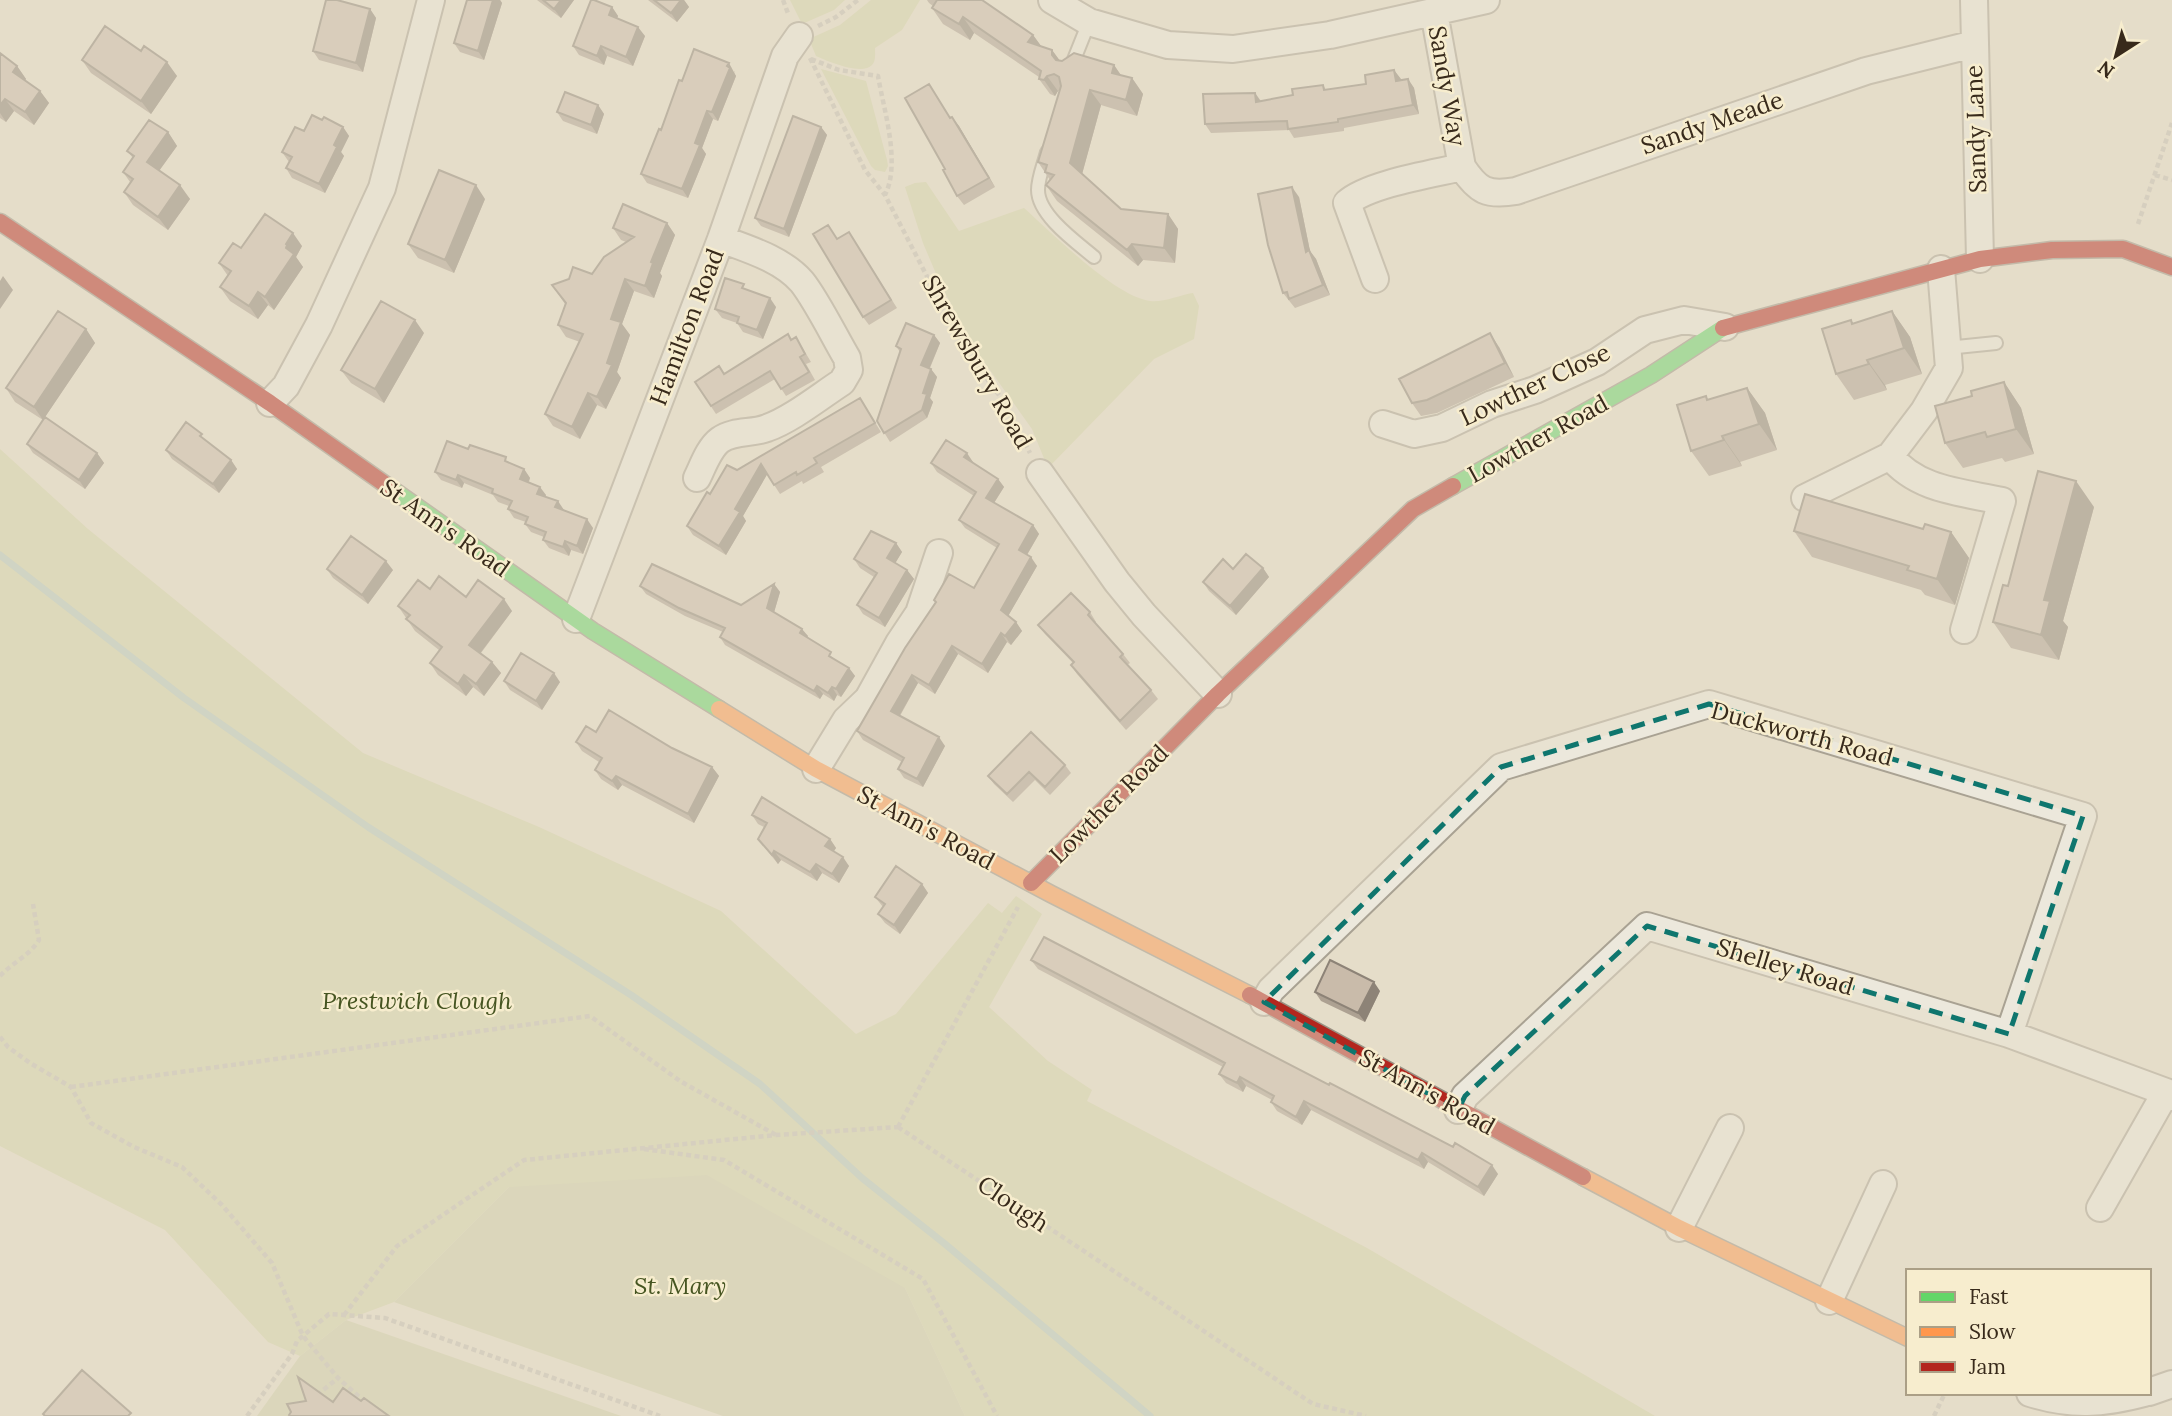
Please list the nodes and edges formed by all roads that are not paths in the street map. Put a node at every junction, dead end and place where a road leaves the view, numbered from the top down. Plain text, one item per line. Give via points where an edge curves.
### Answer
1 (431, 0) edge
2 (1052, 0) edge
3 (1486, 0) edge
4 (1974, 0) edge
5 (1434, 12) junction
6 (1089, 22) junction
7 (1974, 44) junction
8 (805, 47) road end
9 (1071, 68) edge
10 (1049, 144) edge
11 (1462, 167) junction
12 (0, 222) edge
13 (721, 239) junction
14 (1094, 257) dead end
15 (1980, 259) junction
16 (2172, 267) edge
17 (1941, 269) junction
18 (1374, 279) dead end
19 (1725, 327) junction
20 (1996, 343) dead end
21 (1947, 348) junction
22 (270, 403) junction
23 (1383, 424) dead end
24 (1890, 456) junction
25 (1040, 473) road end
26 (697, 478) dead end
27 (1805, 498) edge
28 (939, 553) dead end
29 (576, 620) junction
30 (1964, 631) dead end
31 (1218, 694) junction
32 (816, 769) junction
33 (1031, 883) junction
34 (1264, 1002) junction
35 (2010, 1034) junction
36 (2169, 1094) edge
37 (1458, 1110) junction
38 (1730, 1128) dead end
39 (1883, 1184) dead end
40 (2100, 1208) dead end
41 (1679, 1228) junction
42 (1829, 1301) junction
43 (1906, 1337) edge
44 (2172, 1384) edge
45 (2151, 1392) edge
46 (2035, 1395) edge
47 (2137, 1395) edge
48 (2075, 1410) edge

1 - 22 street via 382,188 318,325 286,386
2 - 6 street
3 - 5 street
4 - 7 street, Sandy Lane
5 - 6 street via 1330,35 1233,49 1168,45
5 - 11 street, Sandy Way
6 - 9 lane
7 - 11 street, Sandy Meade via 1866,71 1516,191 1485,192
7 - 15 street, Sandy Lane
8 - 13 street, Hamilton Road via 785,56
10 - 14 lane via 1038,189 1041,206
11 - 18 street, Sandy Way via 1378,188 1347,203
12 - 22 street, St Ann's Road
13 - 26 street via 760,253 802,282 847,358 849,370 842,383 769,428 720,440
13 - 29 street, Hamilton Road
15 - 16 street, Lowther Road via 2052,250 2123,249
15 - 17 street, Lowther Road
17 - 19 street, Lowther Road
17 - 21 street
19 - 23 street, Lowther Close via 1684,320 1645,330 1597,362 1441,428 1414,434
19 - 31 street, Lowther Road via 1651,375 1413,509
20 - 21 lane
21 - 24 street via 1949,368
22 - 29 street, St Ann's Road
24 - 27 street
24 - 30 street via 1902,471 1925,484 2001,501
25 - 31 street, Shrewsbury Road via 1117,582
28 - 32 street via 919,613 868,699 846,720
29 - 32 street, St Ann's Road
31 - 33 street, Lowther Road
32 - 33 street, St Ann's Road
33 - 34 street, St Ann's Road
34 - 35 street, Duckworth Road via 1271,990 1501,767 1709,704 2083,816
34 - 37 street, St Ann's Road
35 - 36 street, Shelley Road
35 - 37 street, Shelley Road via 1647,926 1465,1096
36 - 40 street
37 - 41 street, St Ann's Road
38 - 41 street
39 - 42 street
41 - 42 street, St Ann's Road
42 - 43 street, St Ann's Road
44 - 45 street
46 - 48 street
47 - 48 street

